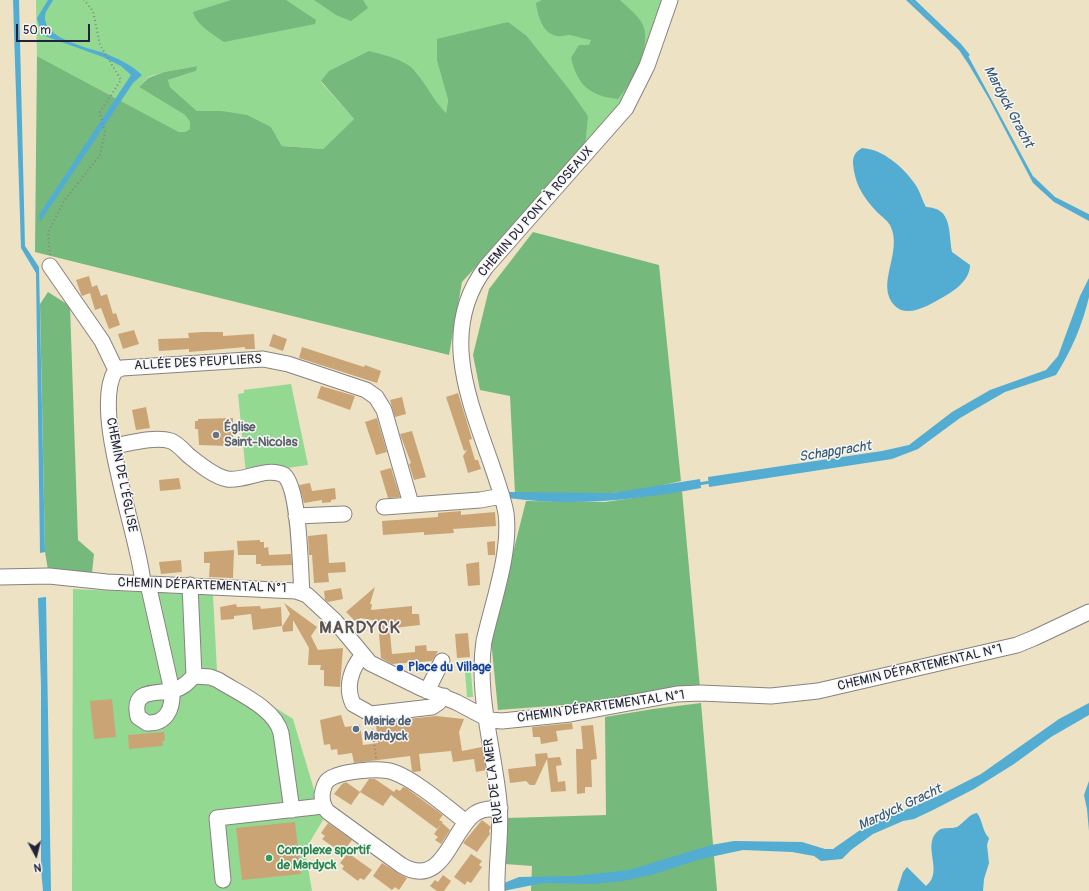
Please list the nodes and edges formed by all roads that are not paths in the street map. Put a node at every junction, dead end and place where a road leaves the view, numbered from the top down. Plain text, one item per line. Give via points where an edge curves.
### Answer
1 (670, 0) edge
2 (50, 266) road end
3 (116, 370) junction
4 (114, 446) junction
5 (502, 496) junction
6 (411, 504) junction
7 (384, 507) dead end
8 (344, 514) dead end
9 (296, 516) junction
10 (0, 577) edge
11 (145, 584) junction
12 (190, 585) junction
13 (302, 593) junction
14 (1089, 612) edge
15 (362, 656) junction
16 (442, 661) dead end
17 (194, 676) junction
18 (427, 691) junction
19 (444, 696) junction
20 (485, 719) junction
21 (324, 806) junction
22 (500, 808) junction
23 (292, 810) junction
24 (466, 822) junction
25 (223, 880) dead end
26 (497, 891) edge

1 - 5 street, CHEMIN DU PONT À ROSEAUX via 644,73 626,108 486,267 474,284 465,305 459,339 462,365 482,439
2 - 3 street via 102,342
3 - 4 street, CHEMIN DE L'ÉGLISE via 111,381 109,409
3 - 6 street, ALLÉE DES PEUPLIERS via 129,366 262,358 366,390 376,397 384,410
4 - 9 street via 158,440 171,442 216,475 231,479 272,472 284,475 290,484
4 - 11 street, CHEMIN DE L'ÉGLISE
5 - 6 street via 480,500
5 - 20 street, CHEMIN DU PONT À ROSEAUX via 506,536 484,645
6 - 7 street
8 - 9 street
9 - 13 street
10 - 11 street, CHEMIN DÉPARTEMENTAL N°1 via 50,576
11 - 12 street, CHEMIN DÉPARTEMENTAL N°1
11 - 17 street, CHEMIN DE L'ÉGLISE via 172,691
12 - 13 street, CHEMIN DÉPARTEMENTAL N°1 via 284,589
12 - 17 street
13 - 15 street, CHEMIN DÉPARTEMENTAL N°1 via 335,621
14 - 20 street, CHEMIN DÉPARTEMENTAL N°1 via 1010,647 826,690 771,696 677,694 570,714 502,721
15 - 18 street, CHEMIN DÉPARTEMENTAL N°1 via 374,666
15 - 19 street via 351,672 351,699 355,706 371,714 432,707
16 - 18 street
17 - 23 street via 218,680 262,708 277,721
18 - 19 street, CHEMIN DÉPARTEMENTAL N°1
19 - 20 street, CHEMIN DÉPARTEMENTAL N°1
20 - 22 street, RUE DE LA MER
21 - 23 street
21 - 24 street via 323,789 330,779 344,774 378,769 403,776
21 - 24 street via 388,856 406,868 414,870 427,869 440,861
22 - 24 street via 480,810
22 - 26 street, RUE DE LA MER
23 - 25 street via 217,818

